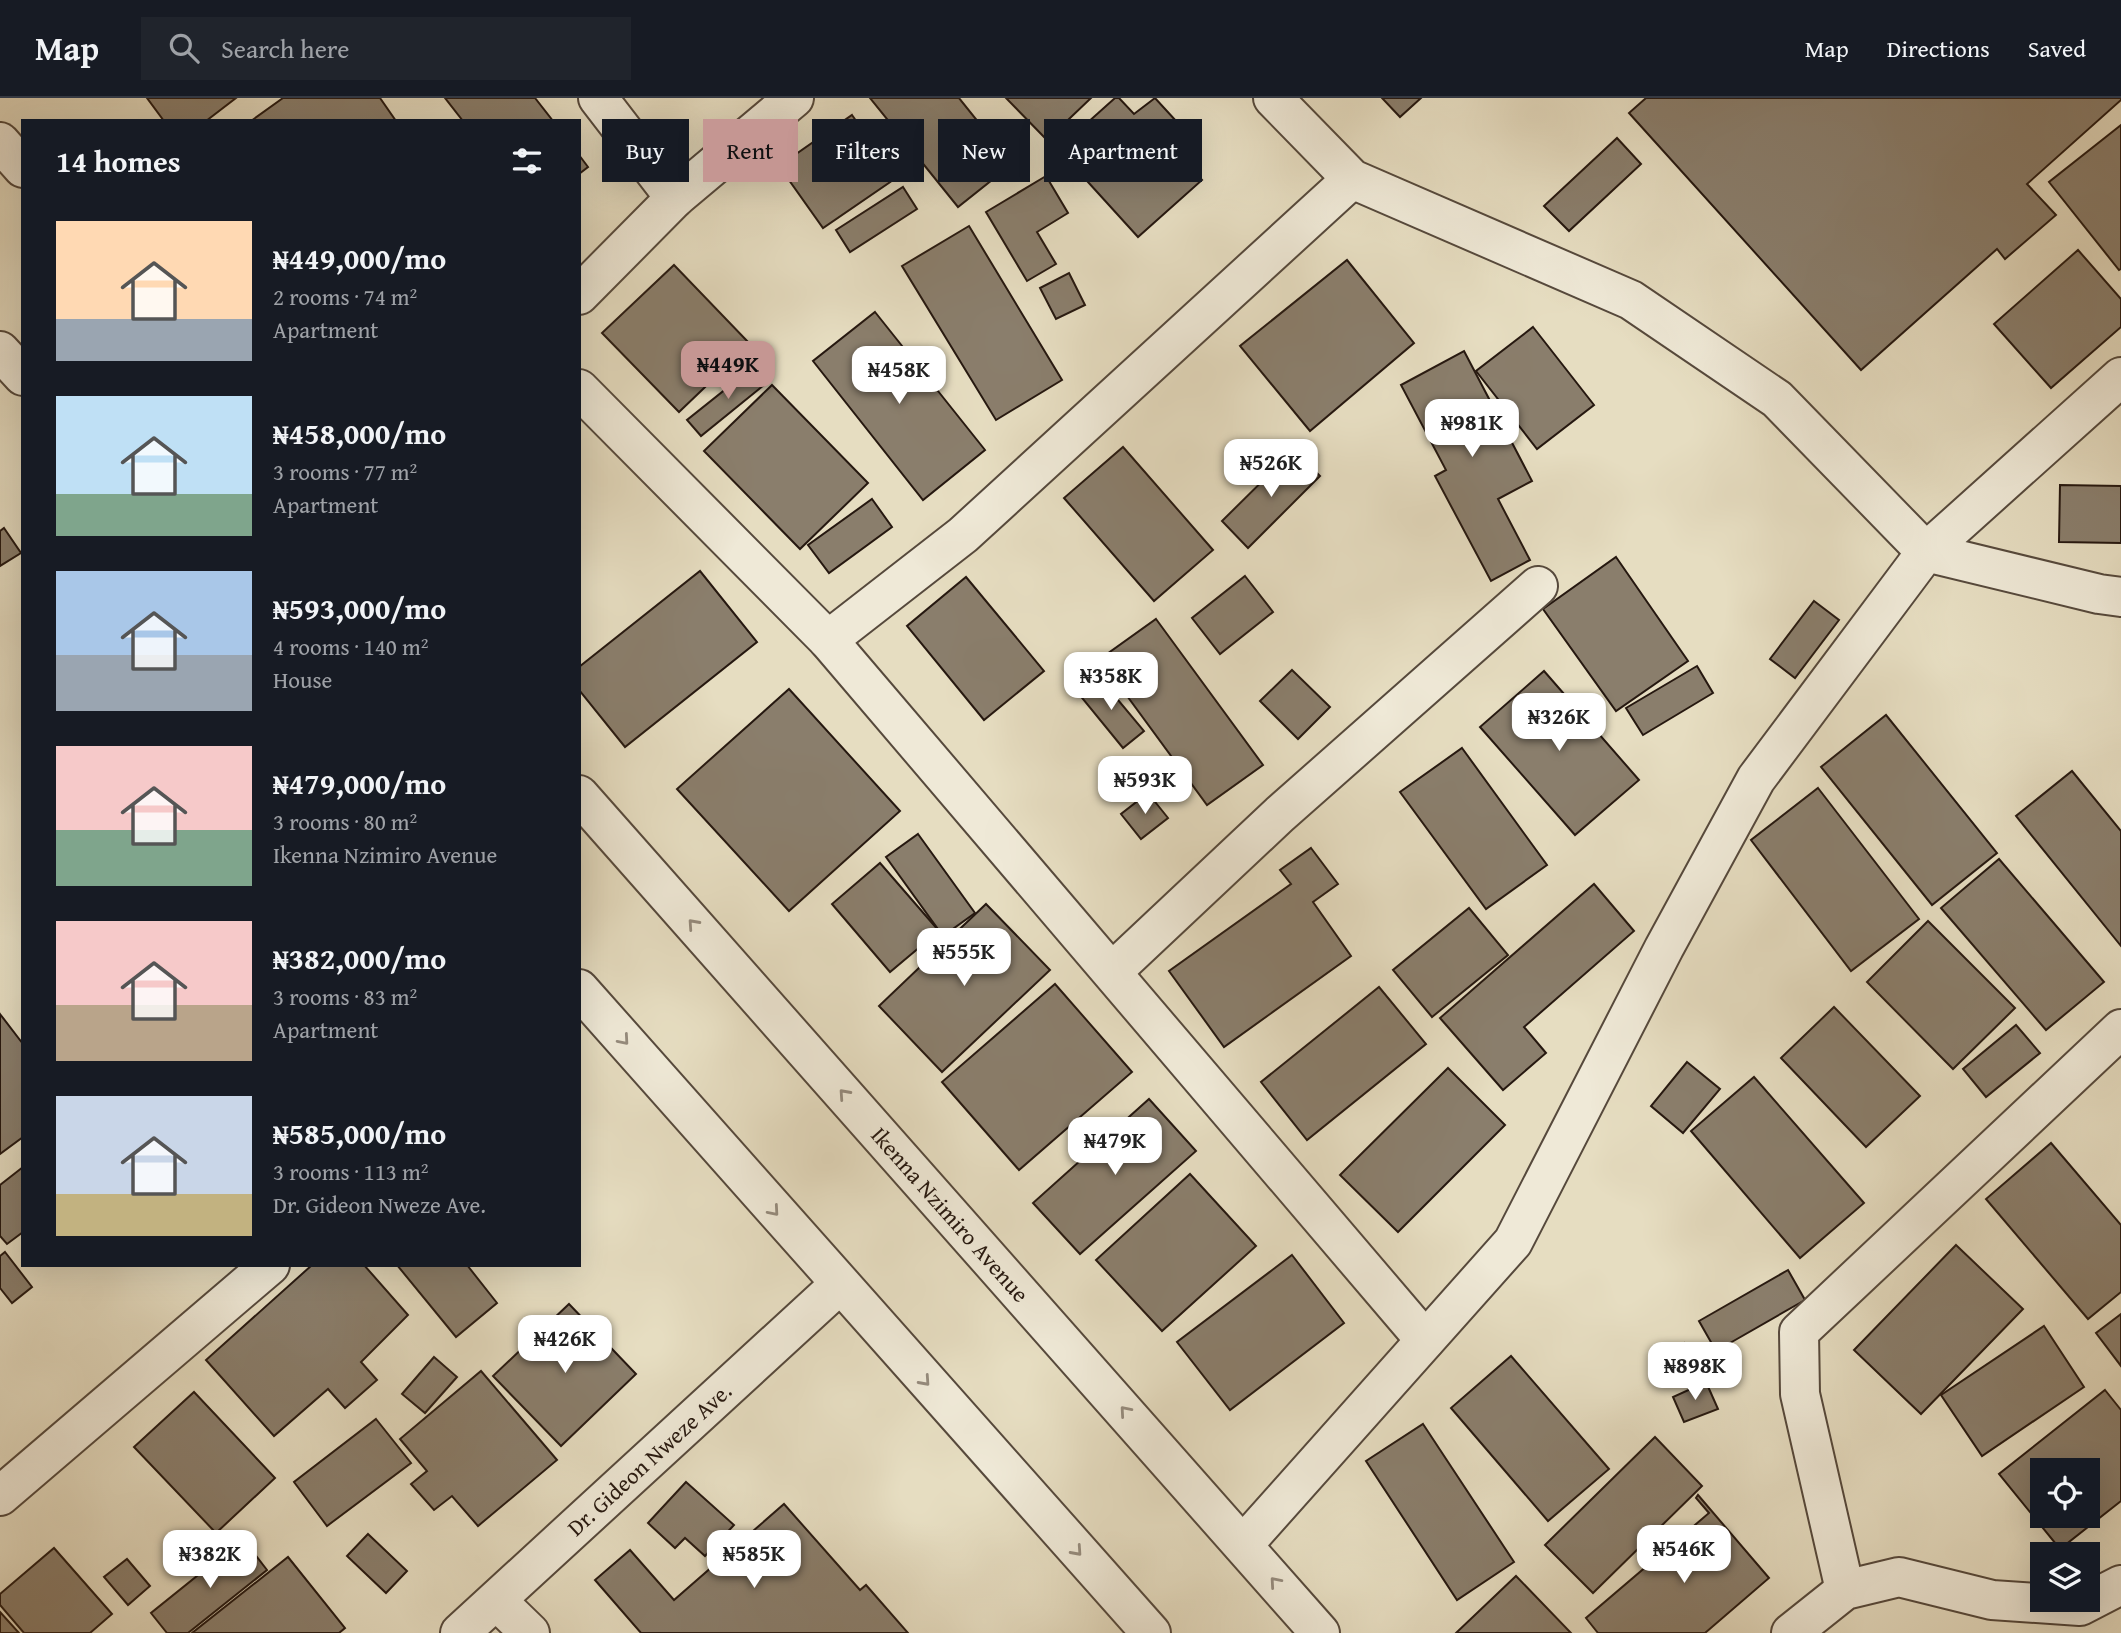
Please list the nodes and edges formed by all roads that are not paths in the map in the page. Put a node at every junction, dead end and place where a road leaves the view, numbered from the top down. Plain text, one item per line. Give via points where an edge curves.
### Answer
1 (598, 98) edge
2 (794, 98) edge
3 (1273, 98) edge
4 (0, 142) edge
5 (21, 166) edge
6 (1352, 178) junction
7 (675, 198) junction
8 (581, 293) edge
9 (0, 351) edge
10 (21, 374) edge
11 (2121, 377) edge
12 (581, 391) edge
13 (1926, 552) junction
14 (1538, 586) dead end
15 (2121, 597) edge
16 (828, 640) junction
17 (581, 797) edge
18 (1113, 971) junction
19 (581, 993) edge
20 (2121, 1029) edge
21 (268, 1267) edge
22 (839, 1285) junction
23 (1425, 1340) junction
24 (0, 1496) edge
25 (1243, 1545) junction
26 (2121, 1585) edge
27 (1845, 1590) junction
28 (497, 1601) junction
29 (460, 1633) edge
30 (530, 1633) edge
31 (1151, 1633) edge
32 (1320, 1633) edge
33 (1791, 1633) edge

1 - 7 street
2 - 7 street
3 - 6 street
4 - 5 street
6 - 13 street via 1631,300 1777,399
6 - 16 street via 963,535
7 - 8 street
9 - 10 street
11 - 13 street
12 - 16 street
13 - 15 street
13 - 23 street via 1756,779 1513,1242
14 - 18 street via 1280,814
16 - 18 street
25 -> 17 street, Ikenna Nzimiro Avenue
18 - 23 street
19 -> 22 street
20 - 27 street via 1800,1332 1800,1394
21 - 24 street
22 - 28 street, Dr. Gideon Nweze Ave.
22 -> 31 street
23 - 25 street
32 -> 25 street, Ikenna Nzimiro Avenue
26 - 27 street via 2080,1606 1992,1600 1899,1577
27 - 33 street
28 - 29 street, Dr. Gideon Nweze Ave.
28 - 30 street

